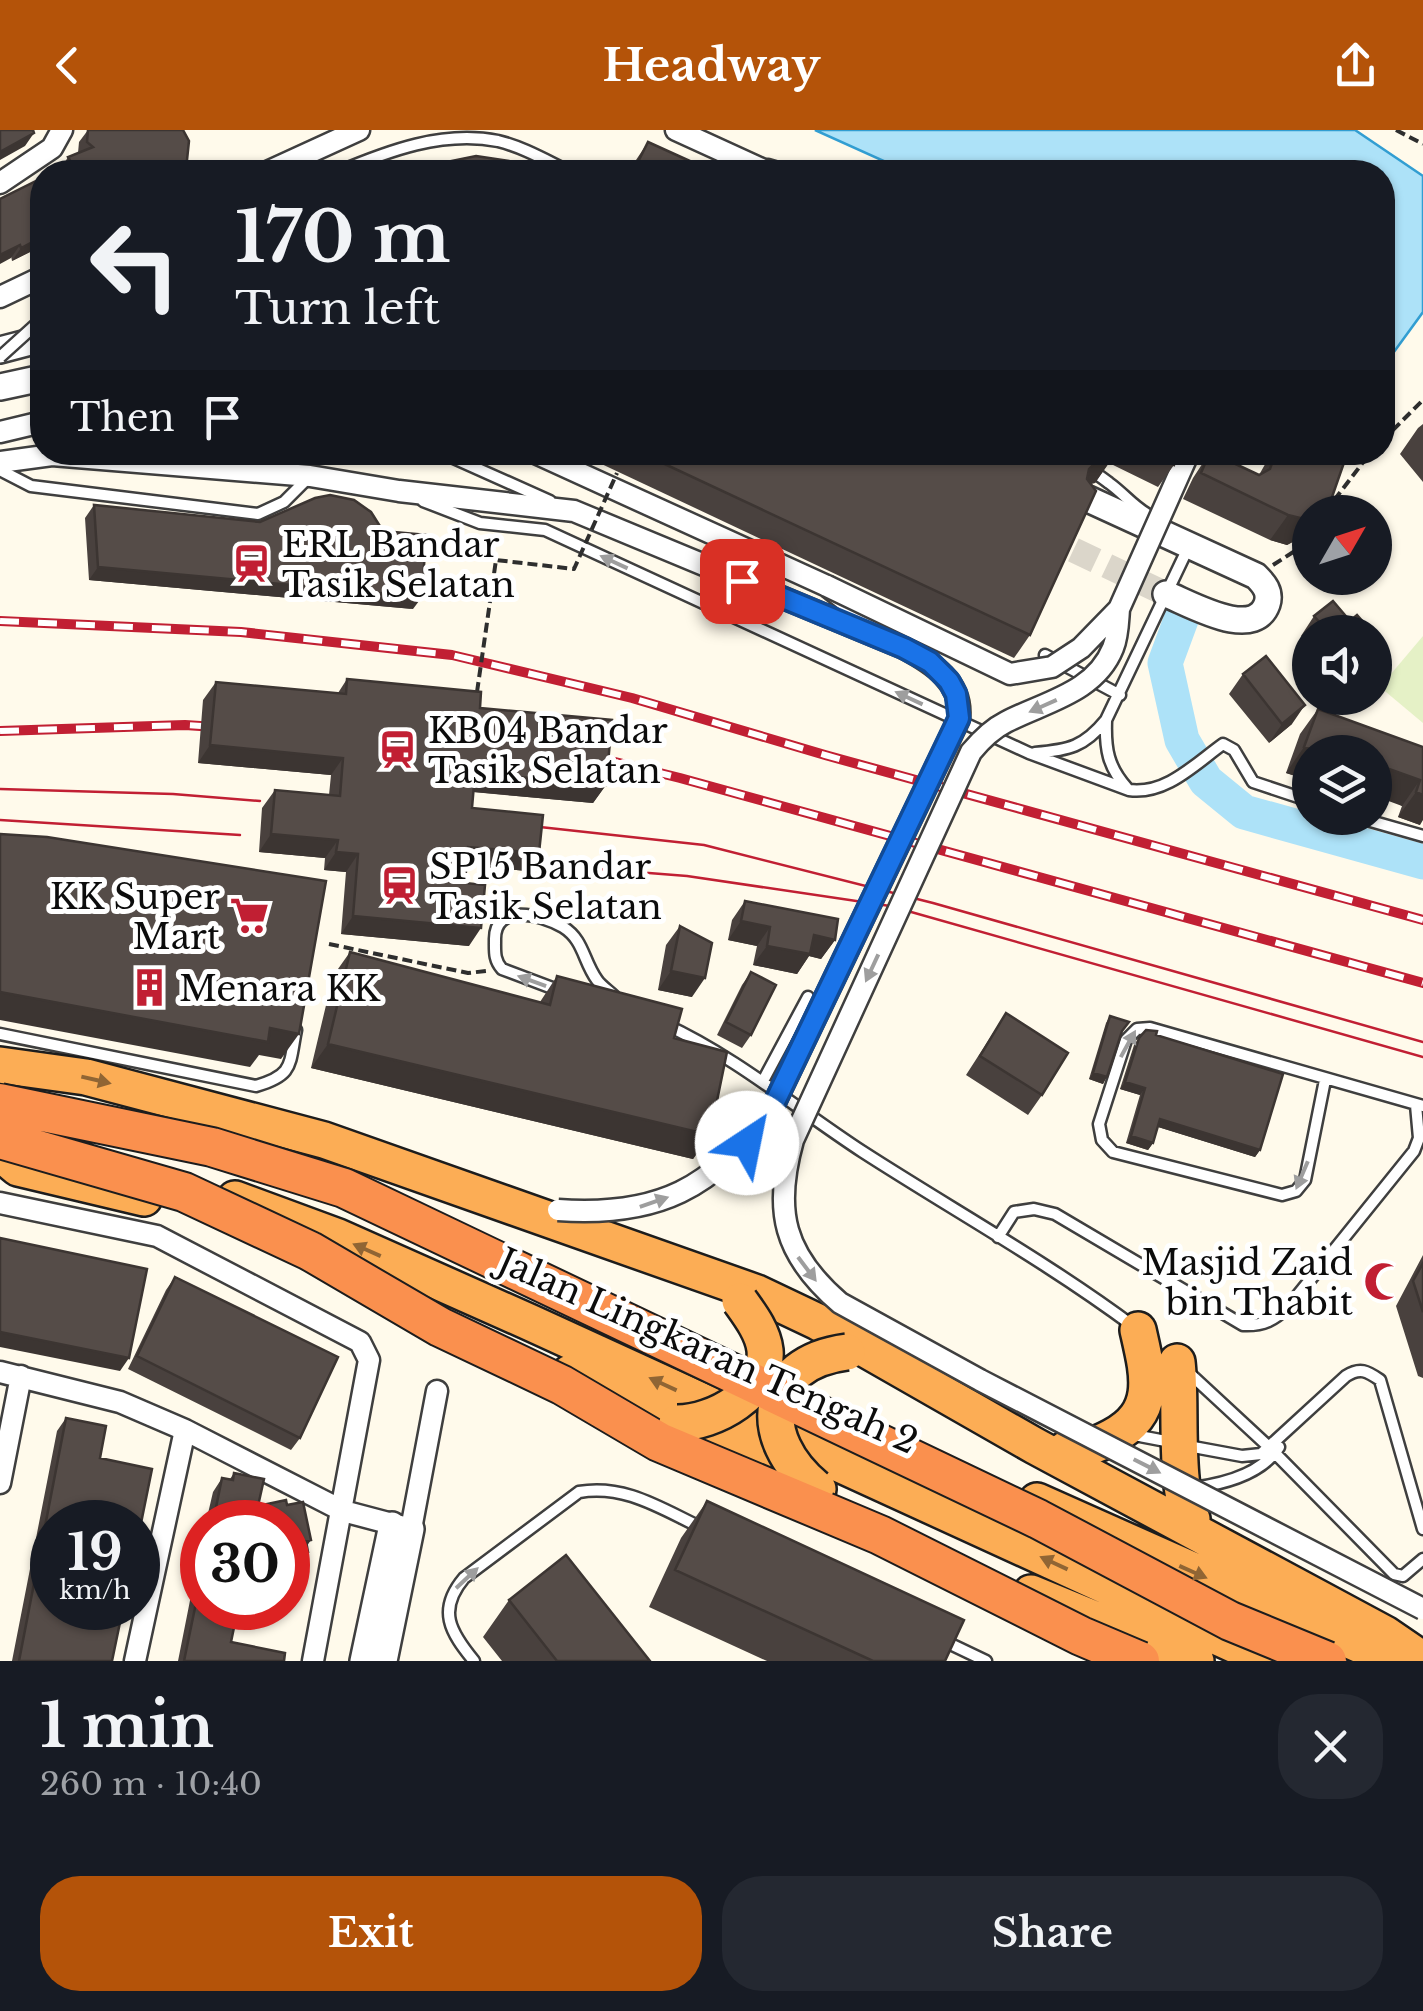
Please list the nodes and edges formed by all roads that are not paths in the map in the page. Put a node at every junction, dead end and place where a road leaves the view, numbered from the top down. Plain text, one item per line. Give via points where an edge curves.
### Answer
1 (62, 130) edge
2 (359, 130) edge
3 (676, 130) edge
4 (719, 150) junction
5 (35, 160) edge
6 (294, 160) edge
7 (370, 160) edge
8 (545, 160) edge
9 (741, 160) edge
10 (752, 160) edge
11 (30, 163) edge
12 (0, 184) edge
13 (30, 283) edge
14 (0, 297) edge
15 (30, 329) edge
16 (30, 343) edge
17 (0, 354) edge
18 (30, 381) edge
19 (0, 387) edge
20 (30, 424) edge
21 (0, 432) edge
22 (30, 459) edge
23 (0, 462) edge
24 (168, 465) edge
25 (470, 465) edge
26 (562, 465) edge
27 (1082, 465) edge
28 (1183, 465) edge
29 (0, 470) edge
30 (310, 476) junction
31 (399, 492) junction
32 (1088, 499) edge
33 (574, 511) junction
34 (1156, 525) junction
35 (1190, 544) junction
36 (1129, 576) dead end
37 (827, 586) junction
38 (1166, 594) junction
39 (1118, 609) junction
40 (904, 648) junction
41 (1045, 655) dead end
42 (1120, 695) junction
43 (1106, 720) junction
44 (1029, 753) junction
45 (1129, 790) junction
46 (1292, 795) edge
47 (1392, 827) edge
48 (1423, 836) edge
49 (579, 996) edge
50 (808, 997) dead end
51 (594, 1000) edge
52 (300, 1013) edge
53 (659, 1022) edge
54 (0, 1034) edge
55 (0, 1065) edge
56 (1325, 1080) junction
57 (762, 1081) junction
58 (0, 1101) edge
59 (252, 1103) junction
60 (1420, 1105) edge
61 (0, 1140) edge
62 (324, 1140) junction
63 (0, 1154) edge
64 (0, 1203) edge
65 (998, 1236) junction
66 (730, 1291) junction
67 (1158, 1346) junction
68 (896, 1367) junction
69 (10, 1374) edge
70 (437, 1391) dead end
71 (677, 1423) junction
72 (186, 1430) junction
73 (1122, 1432) junction
74 (1182, 1444) junction
75 (1036, 1446) junction
76 (1272, 1450) junction
77 (0, 1483) edge
78 (816, 1488) junction
79 (1181, 1489) junction
80 (343, 1511) junction
81 (401, 1528) junction
82 (1423, 1529) edge
83 (1202, 1533) junction
84 (716, 1534) edge
85 (1423, 1559) edge
86 (1423, 1609) edge
87 (932, 1636) edge
88 (1423, 1660) edge
89 (136, 1661) edge
90 (313, 1661) edge
91 (363, 1661) edge
92 (384, 1661) edge
93 (474, 1661) edge
94 (986, 1661) edge
95 (1140, 1661) edge
96 (1196, 1661) edge
97 (1270, 1661) edge
98 (1327, 1661) edge
99 (1396, 1661) edge

1 - 5 street
2 - 6 street
3 - 4 street
4 - 9 street
4 - 10 lane
7 - 8 lane via 417,142 469,136
11 - 12 street
13 - 14 street
15 - 17 lane, bridge
16 - 17 street
18 - 19 street
20 - 21 street
22 - 23 street
24 - 30 street
25 - 33 lane
26 - 37 street
27 - 34 lane
28 - 34 street, bridge
29 - 30 lane via 31,486 258,514 284,502
30 - 31 street
31 - 33 street
44 -> 31 lane via 544,530 480,523
32 - 34 street
33 - 40 street
34 - 35 street
34 - 36 street
34 - 39 street, bridge
35 - 38 lane
35 - 38 street via 1265,584 1260,616 1248,622
37 - 39 street, bridge via 1010,674 1037,672 1070,658
37 - 40 street, bridge
38 - 42 lane
39 -> 86 street, bridge via 1116,637 1102,667 1055,702 1006,722 970,752 793,1140 785,1170 785,1224 801,1262 840,1303
62 -> 40 street, bridge via 558,1210 598,1213 632,1210 686,1190 730,1159 772,1108 959,718 949,681
41 - 42 lane
42 - 43 lane
43 - 44 lane via 1090,740
43 - 45 lane via 1112,772
44 - 45 lane
45 - 46 lane via 1164,786 1223,744 1253,782
47 - 48 lane
49 -> 51 lane via 502,970 495,962 495,929 502,918 513,913 560,925 578,939 596,979 626,1007
50 - 57 lane
52 - 59 lane via 288,1068
53 - 57 lane
54 - 59 lane
55 -> 59 highway
56 -> 56 lane via 1304,1180 1282,1195 1113,1152 1102,1140 1099,1124 1126,1040 1137,1028
56 - 60 lane
57 - 65 lane
58 - 98 highway, bridge via 212,1147 344,1188 1038,1519 1230,1621
58 -> 99 highway, Jalan Lingkaran Tengah 2 via 248,1156 402,1211
59 - 62 highway
60 - 65 lane via 1414,1152 1289,1306 1259,1326 1243,1325 1055,1214 1014,1212
61 - 95 highway, bridge via 184,1192 310,1251 660,1442 880,1535
97 -> 61 highway, Jalan Lingkaran Tengah 2 via 338,1238 228,1196
62 - 66 highway
63 - 71 highway via 18,1168 223,1221 436,1310
64 - 80 street via 157,1236 360,1342 369,1360
65 - 67 lane
66 - 68 highway via 757,1293
66 - 71 highway, bridge via 755,1322 765,1352 756,1382 725,1410 698,1423
67 - 73 highway via 1146,1401
67 - 74 highway
67 - 76 lane
68 - 75 highway
68 - 78 highway, bridge via 847,1352 820,1355 798,1368 782,1392 776,1436 798,1474
69 - 72 street via 104,1396
69 - 77 street
70 - 81 street
71 - 78 highway, bridge
72 - 80 street
72 - 89 street
73 - 74 lane
73 - 75 highway via 1081,1450
74 - 76 lane via 1242,1456
74 - 79 highway
75 - 83 highway
76 - 79 lane via 1266,1465 1249,1473
76 - 82 lane via 1356,1370 1368,1371 1380,1380
76 - 85 lane via 1394,1574 1403,1576
78 - 96 highway via 1019,1588
79 - 83 highway
80 - 81 street
80 - 90 street
81 - 91 street
81 - 92 street
83 - 88 highway
93 -> 84 lane via 450,1623 452,1593 578,1492 625,1492
87 - 94 lane

